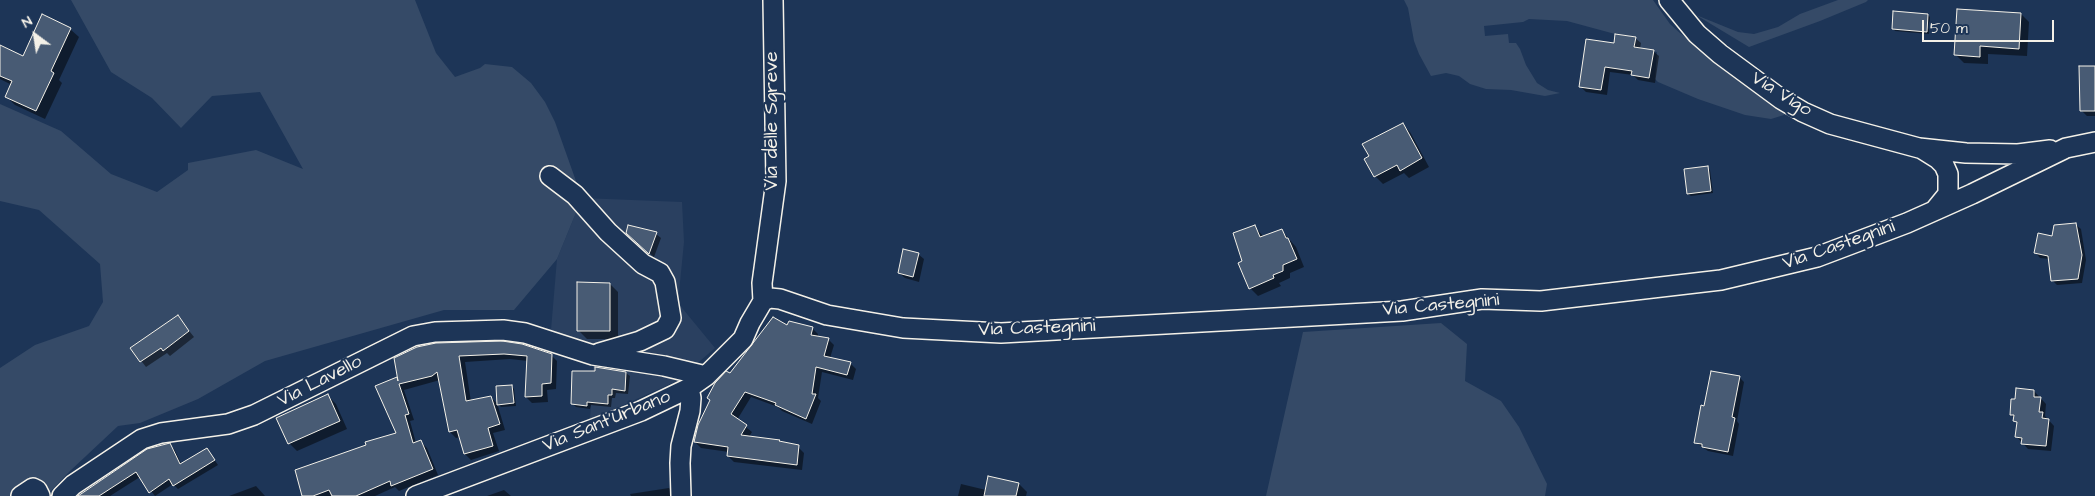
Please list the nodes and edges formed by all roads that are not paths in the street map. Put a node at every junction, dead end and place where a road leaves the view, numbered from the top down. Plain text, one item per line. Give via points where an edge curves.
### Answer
1 (773, 0) edge
2 (1669, 0) edge
3 (2095, 142) edge
4 (1919, 148) junction
5 (2066, 148) junction
6 (550, 176) dead end
7 (1934, 210) junction
8 (763, 301) junction
9 (593, 355) junction
10 (706, 376) junction
11 (689, 388) junction
12 (21, 496) edge
13 (40, 496) edge
14 (62, 496) edge
15 (416, 496) edge
16 (681, 496) edge

1 - 8 street, Via delle Sgreve via 776,181 762,283
2 - 4 street, Via Vigo via 1697,34 1781,99 1830,124
3 - 5 street, Via Castegnini
4 - 5 street, Via Vigo via 2018,154
4 - 7 street, Via Vigo via 1938,159 1948,174 1948,194
5 - 7 street, Via Castegnini
6 - 9 street via 575,195 608,232 643,264 660,273 666,282 671,318 665,329 640,342
7 - 8 street, Via Castegnini via 1817,257 1754,273 1721,280 1541,301 1482,299 1402,311 1001,333 902,328 827,314 780,299
8 - 10 street, Via Sant'Urbano via 743,339
9 - 10 street, Via Lavello
9 - 14 street, Via Lavello via 525,333 503,330 435,332 413,336 254,415 228,424 142,438
10 - 11 street, Via Sant'Urbano
11 - 15 street, Via Sant'Urbano via 641,411
11 - 16 street via 690,411 681,446
12 - 13 street via 33,488

